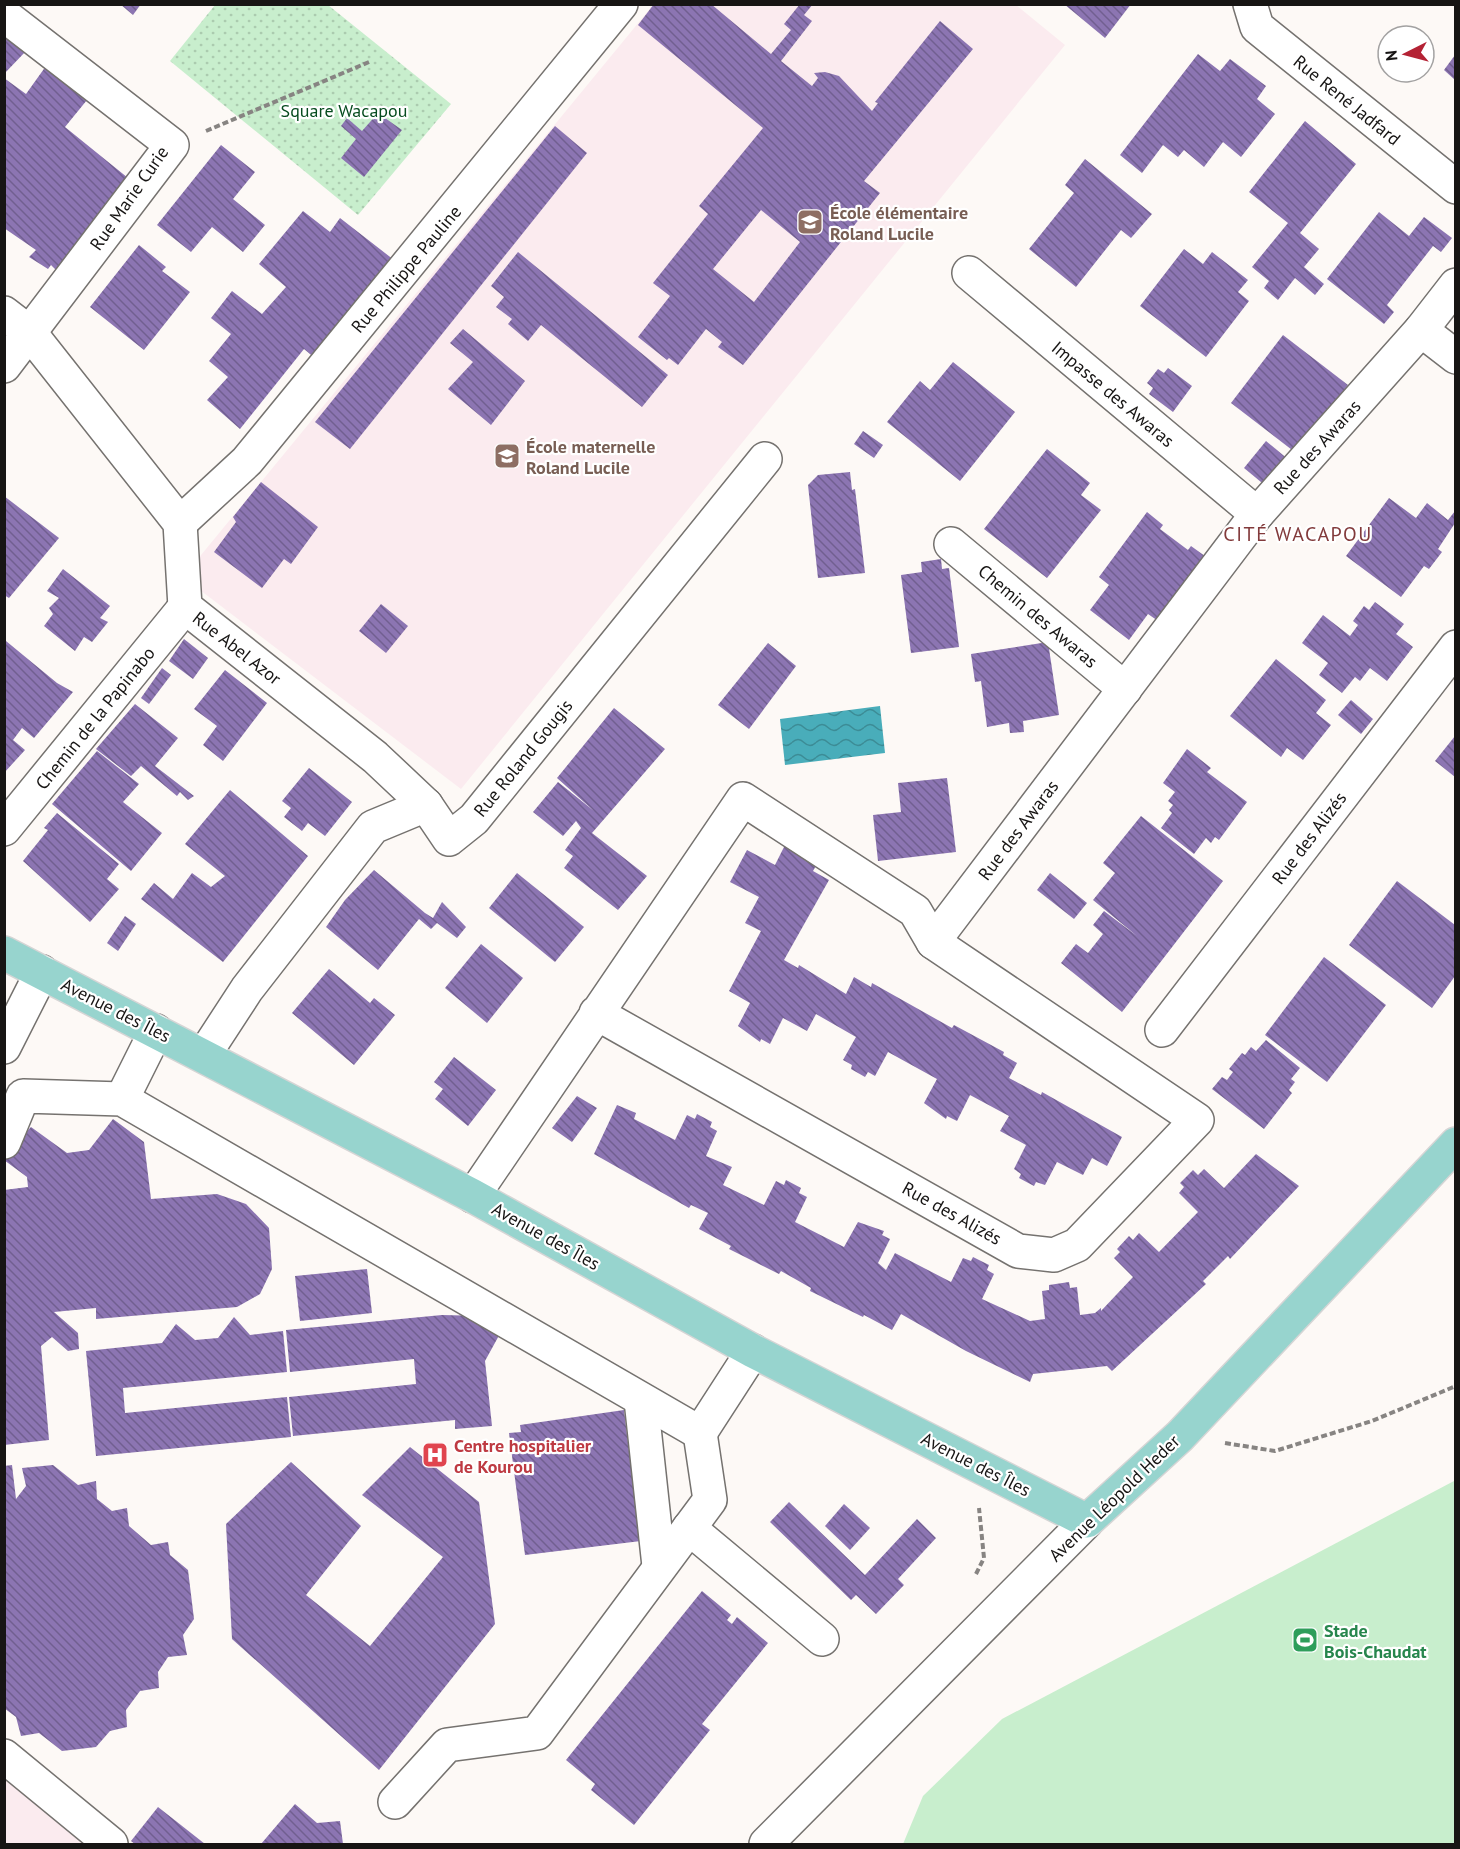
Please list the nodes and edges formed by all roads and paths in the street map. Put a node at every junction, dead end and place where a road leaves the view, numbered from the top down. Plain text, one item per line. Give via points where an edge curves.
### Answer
1 (621, 4) edge
2 (1250, 4) edge
3 (4, 15) edge
4 (369, 62) dead end
5 (172, 145) junction
6 (1455, 187) edge
7 (969, 273) dead end
8 (1455, 285) edge
9 (4, 313) edge
10 (1421, 330) junction
11 (30, 333) junction
12 (1455, 357) edge
13 (4, 366) edge
14 (765, 459) dead end
15 (1257, 514) junction
16 (180, 523) junction
17 (951, 544) dead end
18 (185, 607) junction
19 (1455, 647) edge
20 (1125, 689) junction
21 (426, 805) junction
22 (4, 829) edge
23 (933, 942) junction
24 (4, 953) edge
25 (42, 972) junction
26 (596, 1013) junction
27 (1162, 1029) dead end
28 (156, 1031) junction
29 (4, 1047) edge
30 (4, 1052) edge
31 (204, 1055) junction
32 (23, 1096) junction
33 (122, 1099) junction
34 (4, 1142) edge
35 (1455, 1144) edge
36 (474, 1196) junction
37 (753, 1351) junction
38 (1455, 1386) edge
39 (641, 1400) junction
40 (700, 1433) junction
41 (1180, 1436) junction
42 (1088, 1521) junction
43 (689, 1528) junction
44 (659, 1566) junction
45 (822, 1639) dead end
46 (4, 1756) edge
47 (395, 1802) dead end
48 (111, 1845) edge
49 (766, 1845) edge

1 - 16 street, Rue Philippe Pauline via 247,461
2 - 6 street, Rue René Jadfard via 1257,27
3 - 5 street, Rue Marie Curie
4 - 5 path
5 - 11 street, Rue Marie Curie
7 - 15 street, Impasse des Awaras
8 - 10 street
9 - 11 street
10 - 12 street
10 - 15 street, Rue des Awaras
11 - 13 street, Rue Marie Curie
11 - 16 street
14 - 21 street, Rue Roland Gougis via 474,819 449,839
15 - 20 street, Rue des Awaras
16 - 18 street, Rue Abel Azor
17 - 20 street, Chemin des Awaras
18 - 21 street, Rue Abel Azor via 375,758
18 - 22 street, Chemin de la Papinabo
19 - 27 street, Rue des Alizés
20 - 23 street, Rue des Awaras
21 - 31 street via 373,827 247,989
23 - 26 street via 915,910 742,799
23 - 26 street, Rue des Alizés via 1197,1120 1077,1245 1054,1255 1018,1251
24 - 25 main road, Avenue des Îles
25 - 28 main road, Avenue des Îles
25 - 29 street
26 - 36 street
28 - 31 main road, Avenue des Îles
28 - 33 street
30 - 32 street
31 - 36 main road, Avenue des Îles
32 - 33 street
32 - 34 street
33 - 39 street
35 - 41 main road, Avenue Léopold Heder
36 - 37 main road, Avenue des Îles
37 - 40 street
37 - 42 main road, Avenue des Îles
38 - 41 path via 1372,1421 1275,1451
39 - 40 street
39 - 44 street
40 - 43 street via 710,1500
41 - 42 main road, Avenue Léopold Heder
42 - 49 street, Avenue Léopold Heder
43 - 44 street
43 - 45 street
44 - 47 street via 537,1732 447,1744
46 - 48 street

